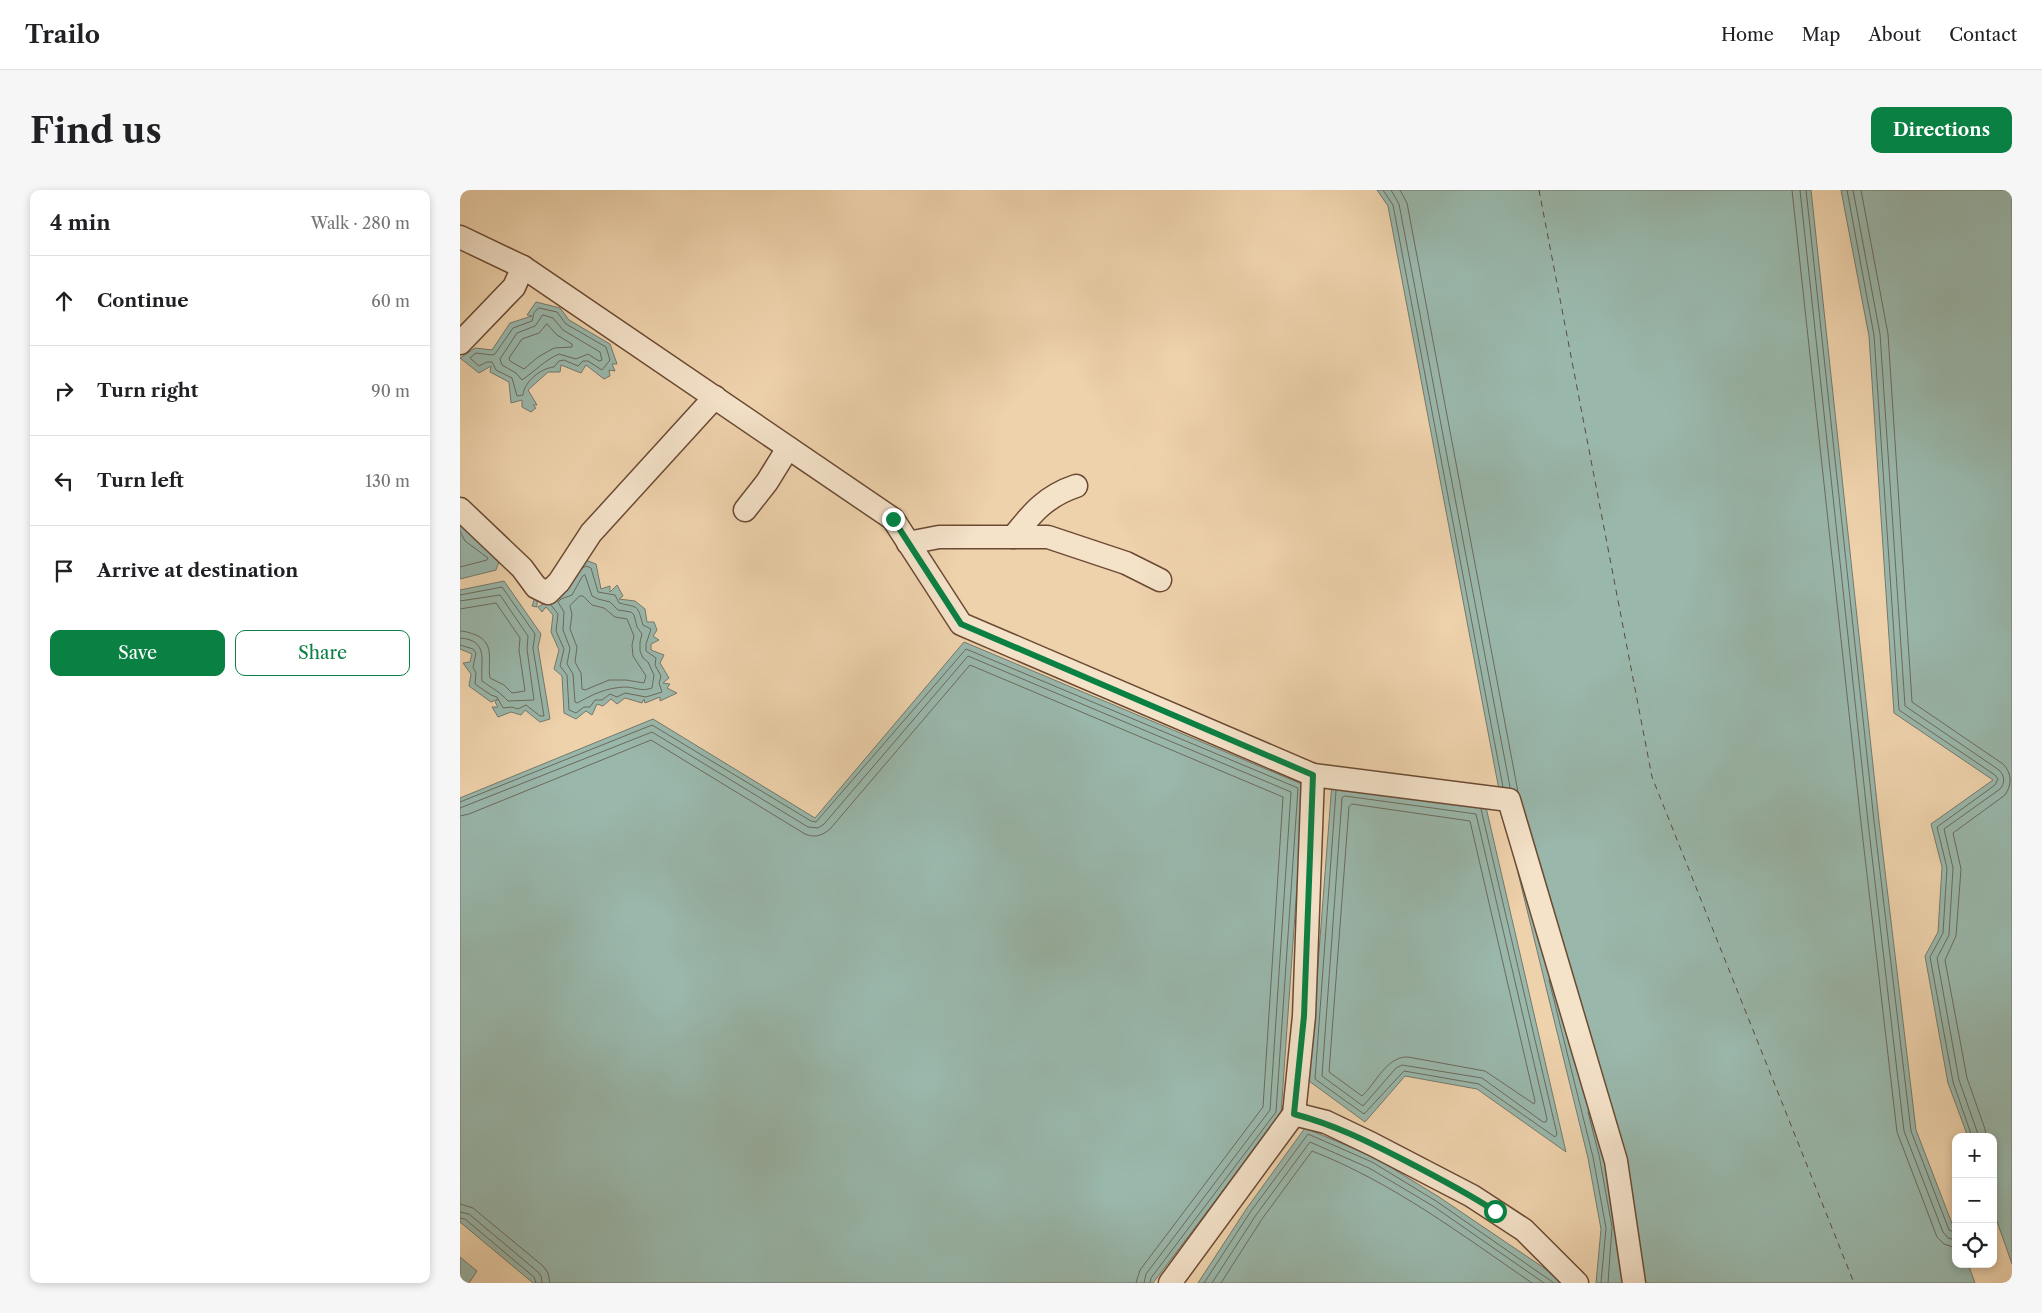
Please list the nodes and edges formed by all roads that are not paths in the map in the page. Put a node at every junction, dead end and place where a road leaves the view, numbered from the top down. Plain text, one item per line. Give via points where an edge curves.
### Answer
1 (460, 237) edge
2 (523, 267) junction
3 (460, 343) edge
4 (715, 397) junction
5 (788, 448) junction
6 (1076, 486) dead end
7 (460, 509) edge
8 (745, 510) dead end
9 (1013, 537) junction
10 (908, 542) junction
11 (1160, 580) dead end
12 (1313, 775) junction
13 (1294, 1114) junction
14 (1170, 1283) edge
15 (1577, 1283) edge
16 (1634, 1283) edge

1 - 2 street
2 - 3 street via 514,287
2 - 4 street
4 - 5 street
4 - 7 street via 591,533 559,582 548,593 536,587 522,568
5 - 8 street
5 - 10 street via 893,519
6 - 9 street via 1044,502
9 - 10 street via 939,537
9 - 11 street via 1048,537 1126,563
10 - 12 street via 961,624
12 - 13 street via 1304,1016
12 - 16 street via 1509,800 1616,1161
13 - 14 street
13 - 15 street via 1326,1122 1472,1196 1524,1230

